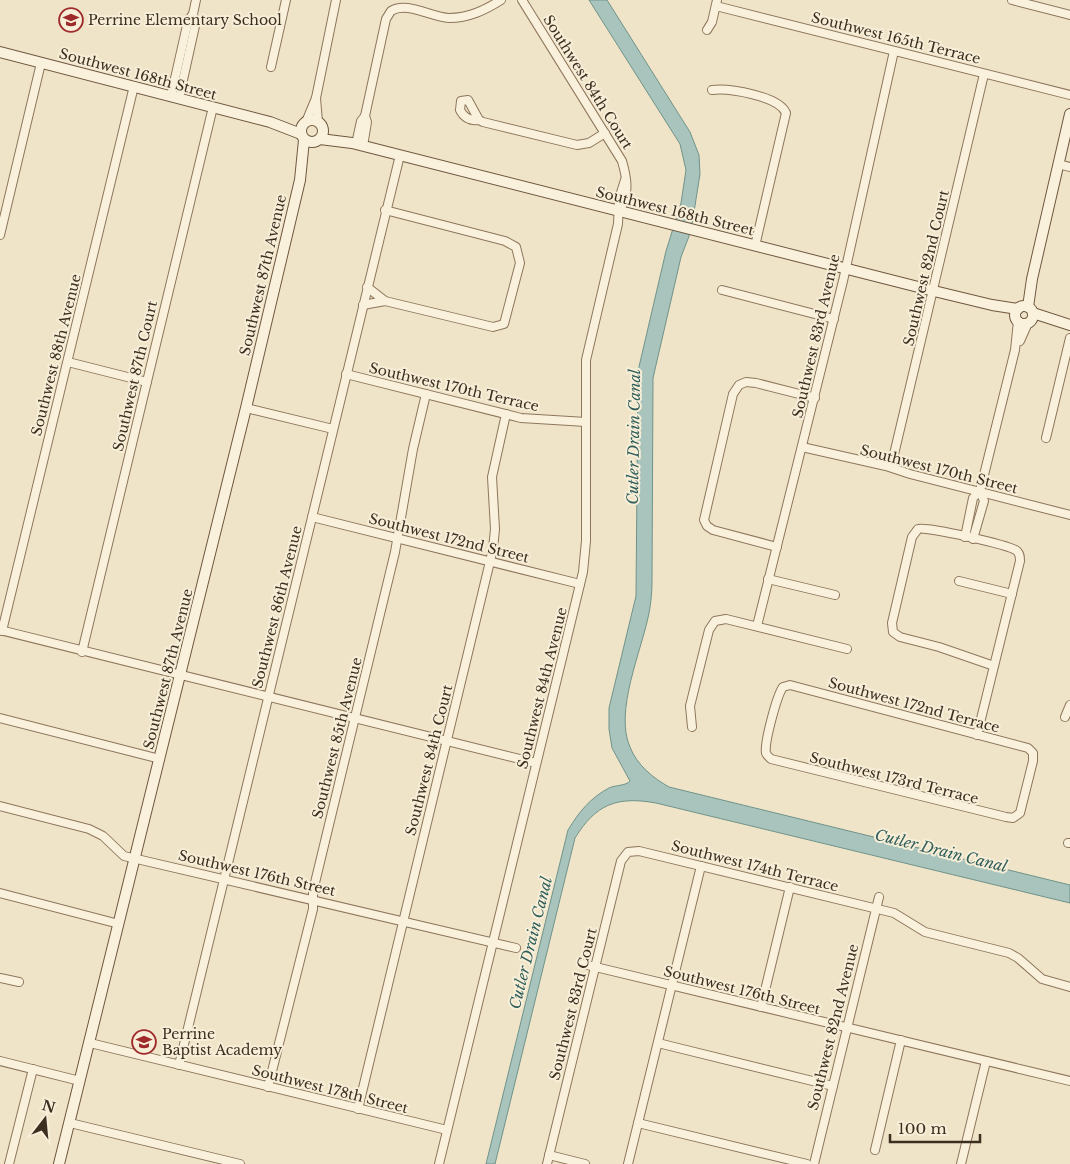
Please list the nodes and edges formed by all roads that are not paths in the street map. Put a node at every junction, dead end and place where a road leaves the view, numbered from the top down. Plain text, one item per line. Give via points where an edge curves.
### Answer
1 (196, 0) edge
2 (286, 0) edge
3 (336, 0) edge
4 (501, 0) edge
5 (522, 0) edge
6 (1012, 0) edge
7 (716, 3) edge
8 (1070, 15) edge
9 (707, 30) dead end
10 (894, 51) junction
11 (0, 52) edge
12 (41, 62) junction
13 (271, 67) dead end
14 (984, 74) junction
15 (134, 86) junction
16 (712, 90) dead end
17 (1070, 95) edge
18 (175, 97) junction
19 (316, 98) junction
20 (212, 107) junction
21 (1070, 114) edge
22 (479, 120) dead end
23 (311, 131) junction
24 (605, 133) junction
25 (357, 144) junction
26 (400, 155) junction
27 (1058, 164) junction
28 (1070, 167) edge
29 (385, 210) junction
30 (618, 211) junction
31 (0, 235) edge
32 (755, 246) junction
33 (846, 269) junction
34 (367, 287) junction
35 (722, 290) dead end
36 (934, 291) junction
37 (385, 301) junction
38 (363, 305) junction
39 (1024, 314) junction
40 (834, 319) junction
41 (1070, 325) edge
42 (1070, 338) edge
43 (68, 362) junction
44 (346, 374) junction
45 (146, 382) junction
46 (426, 394) junction
47 (814, 398) junction
48 (246, 408) junction
49 (506, 414) junction
50 (586, 422) junction
51 (333, 429) junction
52 (1046, 438) dead end
53 (802, 447) junction
54 (890, 467) junction
55 (980, 492) junction
56 (1070, 515) edge
57 (312, 517) junction
58 (398, 538) junction
59 (969, 538) junction
60 (777, 547) junction
61 (489, 561) junction
62 (768, 579) junction
63 (959, 581) dead end
64 (580, 584) junction
65 (1012, 594) junction
66 (835, 595) dead end
67 (757, 626) junction
68 (1, 630) edge
69 (847, 649) dead end
70 (82, 652) junction
71 (994, 666) junction
72 (180, 676) junction
73 (267, 698) junction
74 (1070, 705) edge
75 (0, 718) edge
76 (1065, 718) dead end
77 (355, 719) junction
78 (692, 727) dead end
79 (977, 735) junction
80 (446, 740) junction
81 (768, 756) joint
82 (160, 759) junction
83 (536, 763) junction
84 (0, 806) edge
85 (1016, 816) joint
86 (628, 852) joint
87 (135, 858) junction
88 (701, 866) junction
89 (225, 879) junction
90 (790, 887) junction
91 (0, 893) edge
92 (880, 897) dead end
93 (313, 900) junction
94 (876, 909) junction
95 (403, 921) junction
96 (119, 924) junction
97 (493, 943) junction
98 (516, 948) dead end
99 (583, 964) dead end
100 (595, 967) junction
101 (0, 978) edge
102 (19, 982) dead end
103 (672, 986) junction
104 (1070, 986) edge
105 (761, 1007) junction
106 (847, 1028) junction
107 (901, 1040) junction
108 (90, 1043) junction
109 (658, 1044) junction
110 (0, 1061) edge
111 (986, 1061) junction
112 (179, 1065) junction
113 (33, 1069) junction
114 (1070, 1081) edge
115 (80, 1082) junction
116 (833, 1086) junction
117 (268, 1087) junction
118 (358, 1109) junction
119 (70, 1122) junction
120 (638, 1123) junction
121 (447, 1130) junction
122 (875, 1150) dead end
123 (549, 1155) junction
124 (9, 1164) edge
125 (60, 1164) edge
126 (240, 1164) edge
127 (438, 1164) edge
128 (547, 1164) edge
129 (585, 1164) edge
130 (628, 1164) edge
131 (807, 1164) edge
132 (814, 1164) edge
133 (961, 1164) edge

1 - 18 street via 195,26
2 - 13 street
3 - 19 street, Southwest 87th Avenue
4 - 25 street via 477,14 460,18 437,17 405,8 391,11 385,24 365,116 367,122
5 - 24 street, Southwest 84th Court
6 - 8 street
7 - 9 street
7 - 10 street, Southwest 165th Terrace
10 - 14 street, Southwest 165th Terrace
10 - 33 street, Southwest 83rd Avenue
11 - 12 street, Southwest 168th Street
12 - 15 street, Southwest 168th Street
12 - 31 street
14 - 17 street, Southwest 165th Terrace
14 - 36 street, Southwest 82nd Court
15 - 18 street, Southwest 168th Street
15 - 43 street, Southwest 88th Avenue
16 - 32 street via 725,89 772,101 784,110 786,117
18 - 20 street, Southwest 168th Street
19 - 23 street, Southwest 87th Avenue
19 - 23 street, Southwest 87th Avenue
20 - 23 street, Southwest 168th Street
20 - 45 street, Southwest 87th Court
21 - 27 street
22 - 24 street via 577,145 589,143
23 - 25 street, Southwest 168th Street
23 - 48 street, Southwest 87th Avenue
24 - 30 street, Southwest 84th Court via 622,160 625,180
25 - 26 street, Southwest 168th Street
26 - 29 street, Southwest 86th Avenue
26 - 30 street, Southwest 168th Street
27 - 28 street
27 - 39 street
29 - 34 street, Southwest 86th Avenue
29 - 37 street via 505,241 519,251 520,263 507,320 502,326 477,324
30 - 32 street, Southwest 168th Street
30 - 50 street, Southwest 84th Avenue via 618,224 588,352
32 - 33 street, Southwest 168th Street
33 - 36 street, Southwest 168th Street
33 - 40 street, Southwest 83rd Avenue
34 - 37 street
34 - 38 street, Southwest 86th Avenue
35 - 40 street
36 - 39 street, Southwest 168th Street
36 - 54 street, Southwest 82nd Court
37 - 38 street
38 - 44 street, Southwest 86th Avenue
39 - 41 street, Southwest 168th Street
39 - 55 street
40 - 47 street, Southwest 83rd Avenue
42 - 52 street
43 - 45 street
43 - 68 street, Southwest 88th Avenue
44 - 46 street, Southwest 170th Terrace
44 - 51 street, Southwest 86th Avenue
45 - 70 street, Southwest 87th Court
46 - 49 street, Southwest 170th Terrace
46 - 58 street, Southwest 85th Avenue
47 - 53 street, Southwest 83rd Avenue
47 - 60 street via 756,383 743,383 733,394 705,523 717,531
48 - 51 street
48 - 72 street, Southwest 87th Avenue
49 - 50 street, Southwest 170th Terrace via 531,420
49 - 61 street, Southwest 84th Court via 493,468 495,535
50 - 64 street, Southwest 84th Avenue via 585,554
51 - 57 street, Southwest 86th Avenue
53 - 54 street, Southwest 170th Street
53 - 60 street, Southwest 83rd Avenue
54 - 55 street, Southwest 170th Street
55 - 56 street, Southwest 170th Street
55 - 59 street via 973,498
57 - 58 street, Southwest 172nd Street
57 - 73 street, Southwest 86th Avenue
58 - 61 street, Southwest 172nd Street
58 - 77 street, Southwest 85th Avenue
59 - 65 street via 1009,547 1020,554
59 - 71 street via 928,528 918,529 912,537 892,623 893,632 900,637
60 - 62 street, Southwest 83rd Avenue
61 - 64 street, Southwest 172nd Street
61 - 80 street, Southwest 84th Court
62 - 66 street
62 - 67 street, Southwest 83rd Avenue
63 - 65 street
64 - 83 street, Southwest 84th Avenue
65 - 71 street
67 - 69 street
67 - 78 street via 726,619 715,621 709,630 690,706
68 - 70 street
70 - 72 street
71 - 79 street
72 - 73 street
72 - 82 street, Southwest 87th Avenue
73 - 77 street
73 - 89 street, Southwest 86th Avenue
74 - 76 street
75 - 82 street
77 - 80 street
77 - 93 street, Southwest 85th Avenue
79 - 81 street, Southwest 172nd Terrace via 802,687 786,686 778,695 767,743
79 - 85 street, Southwest 172nd Terrace via 1024,746 1033,754 1022,809
80 - 83 street
80 - 95 street, Southwest 84th Court
81 - 85 street, Southwest 173rd Terrace via 779,763 1006,817
82 - 87 street, Southwest 87th Avenue
83 - 97 street, Southwest 84th Avenue
84 - 87 street, Southwest 176th Street via 89,829 103,836 124,856
86 - 88 street, Southwest 174th Terrace via 639,851
86 - 100 street, Southwest 83rd Court via 621,861
87 - 89 street, Southwest 176th Street
87 - 96 street, Southwest 87th Avenue
88 - 90 street, Southwest 174th Terrace
88 - 103 street
89 - 93 street, Southwest 176th Street
89 - 112 street, Southwest 86th Avenue
90 - 94 street, Southwest 174th Terrace
90 - 105 street
91 - 96 street
92 - 94 street, Southwest 82nd Avenue
93 - 95 street, Southwest 176th Street
93 - 117 street, Southwest 85th Avenue
94 - 104 street, Southwest 174th Terrace via 899,915 925,932 1009,953 1042,979
94 - 106 street, Southwest 82nd Avenue
95 - 97 street, Southwest 176th Street
95 - 118 street, Southwest 84th Court
96 - 108 street, Southwest 87th Avenue
97 - 98 street, Southwest 176th Street
97 - 121 street, Southwest 84th Avenue
99 - 100 street, Southwest 176th Street
100 - 103 street, Southwest 176th Street
100 - 123 street, Southwest 83rd Court
101 - 102 street
103 - 105 street, Southwest 176th Street
103 - 109 street
105 - 106 street, Southwest 176th Street
106 - 107 street, Southwest 176th Street
106 - 116 street, Southwest 82nd Avenue
107 - 111 street, Southwest 176th Street
107 - 122 street
108 - 112 street, Southwest 178th Street
108 - 115 street, Southwest 87th Avenue
109 - 116 street
109 - 120 street
110 - 113 street
111 - 114 street, Southwest 176th Street
111 - 133 street
112 - 117 street, Southwest 178th Street
113 - 115 street
113 - 124 street
115 - 119 street, Southwest 87th Avenue
116 - 132 street, Southwest 82nd Avenue
117 - 118 street, Southwest 178th Street
118 - 121 street, Southwest 178th Street
119 - 125 street, Southwest 87th Avenue
119 - 126 street
120 - 130 street
120 - 131 street
121 - 127 street, Southwest 84th Avenue
123 - 128 street, Southwest 83rd Court
123 - 129 street

